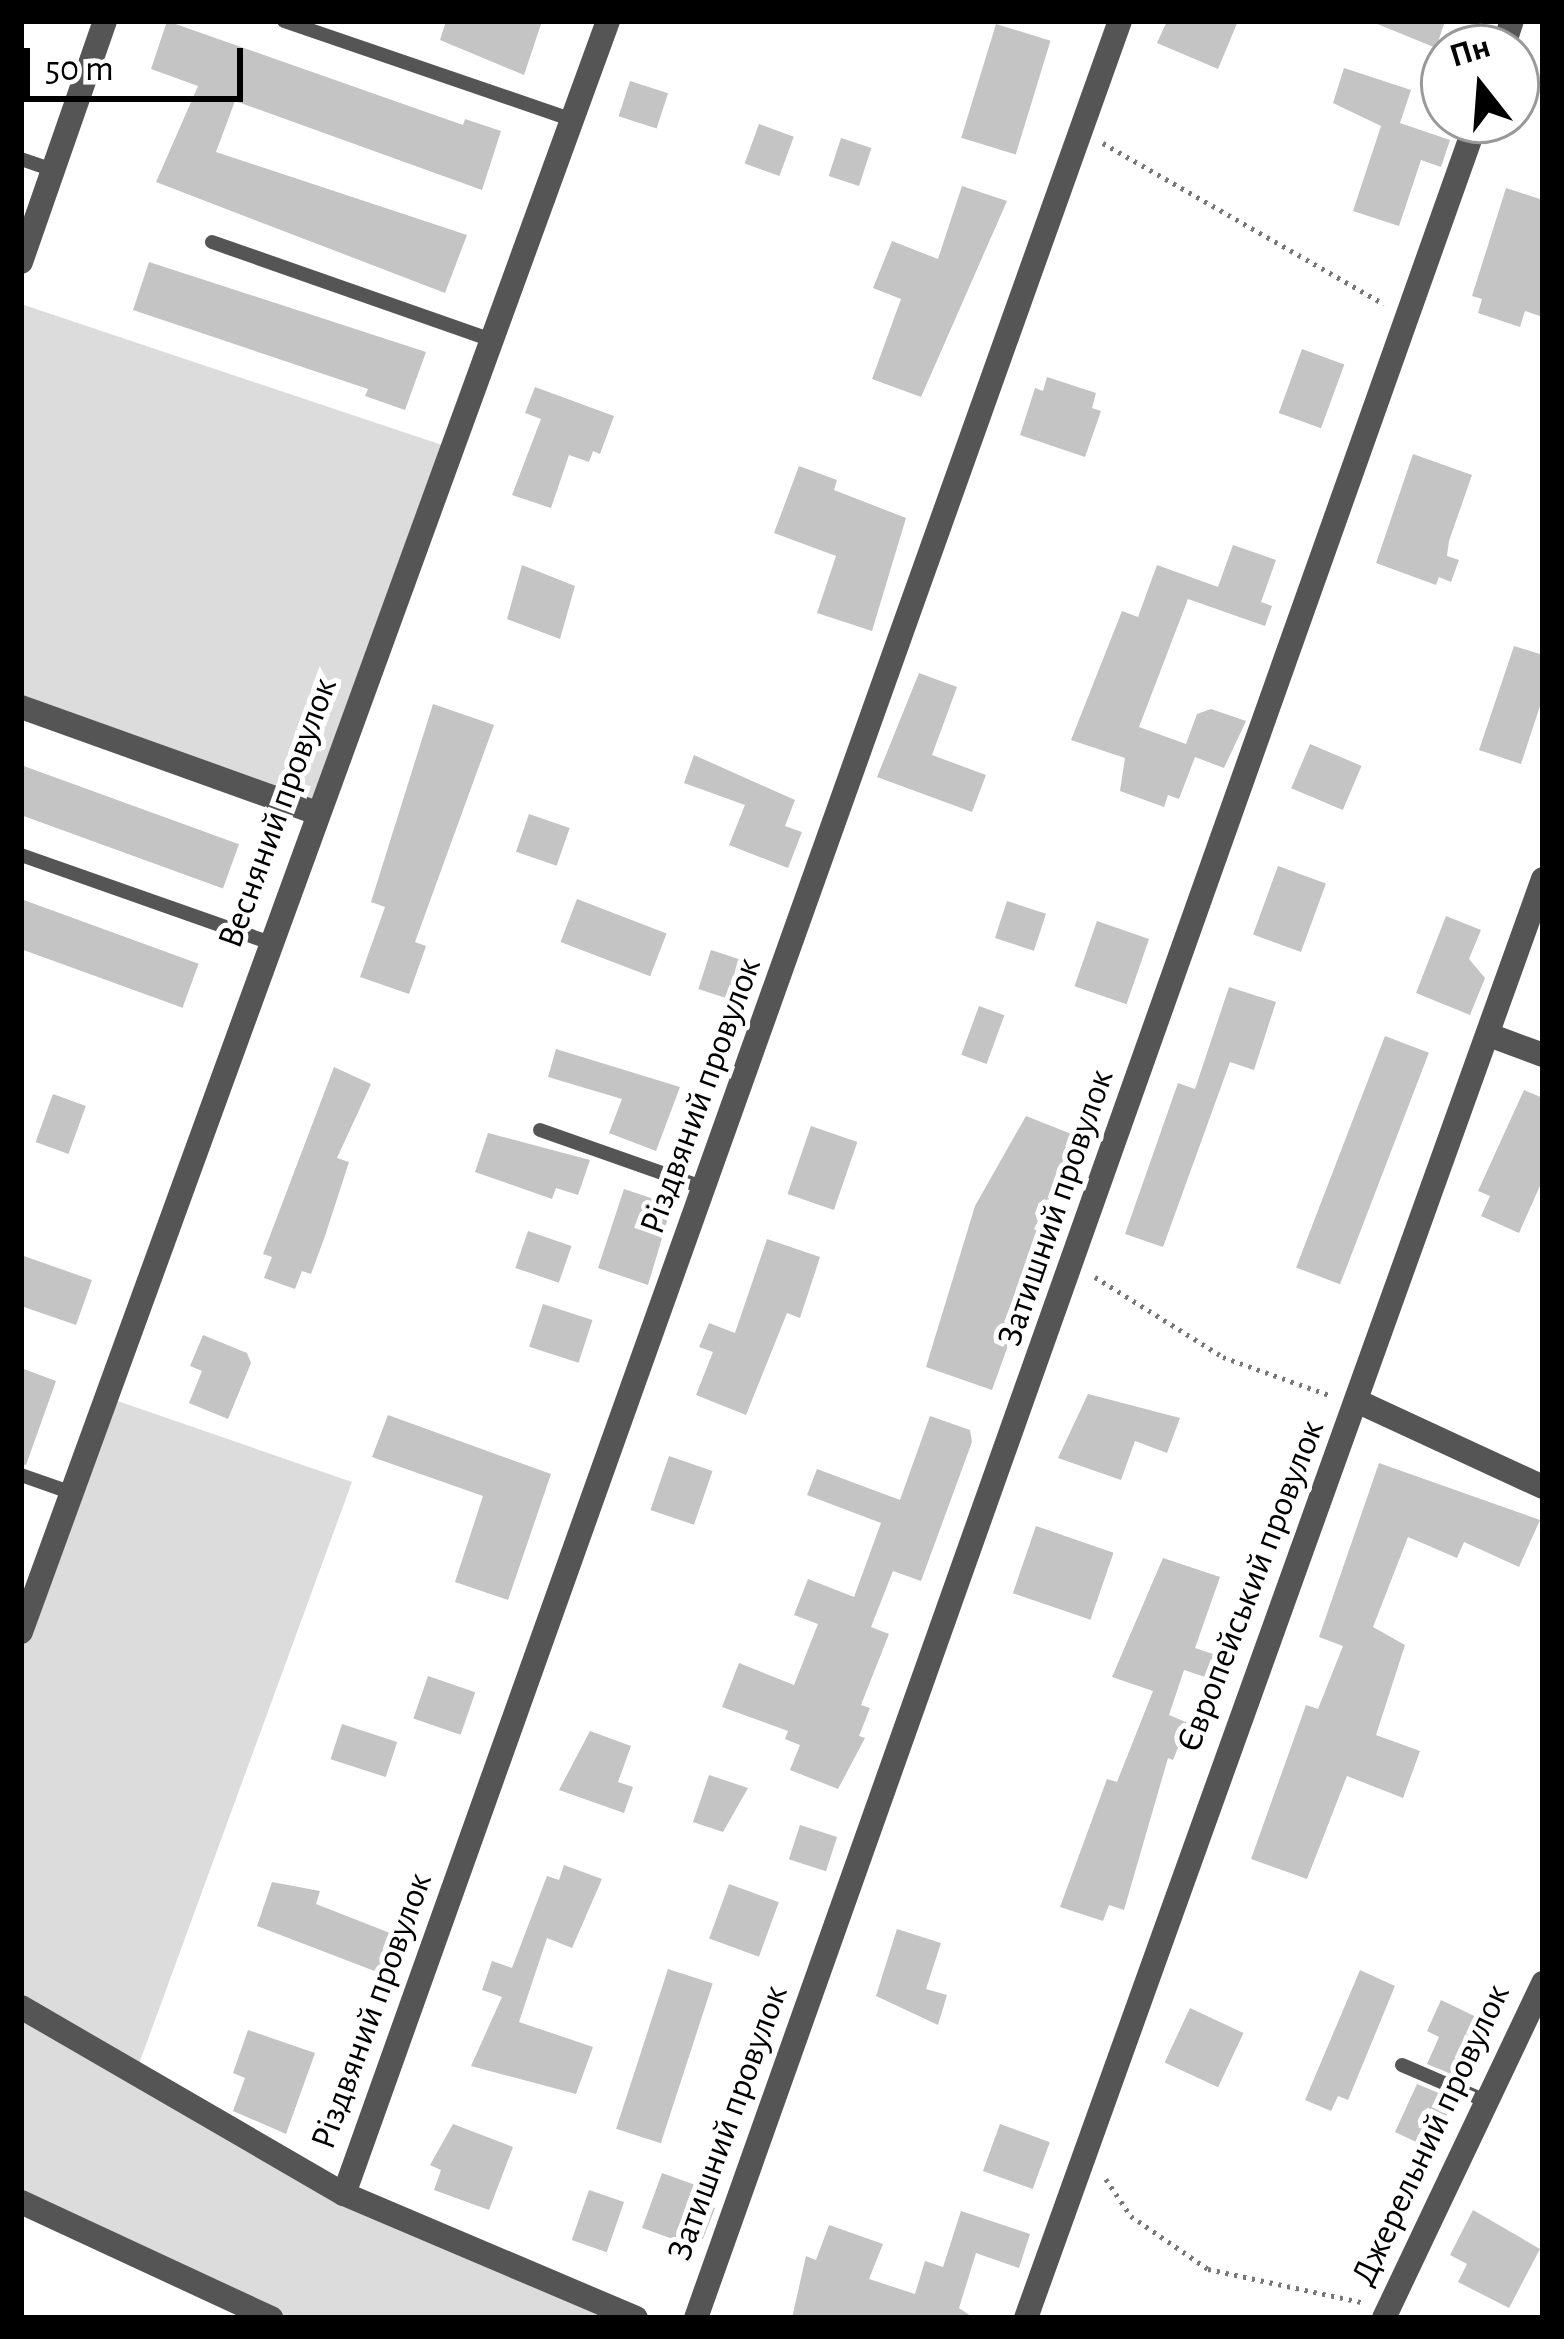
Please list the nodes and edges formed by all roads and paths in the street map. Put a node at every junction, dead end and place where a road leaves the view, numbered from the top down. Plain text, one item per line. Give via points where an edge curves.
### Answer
1 (105, 21) edge
2 (284, 21) edge
3 (608, 21) edge
4 (1120, 21) edge
5 (573, 120) junction
6 (1082, 132) junction
7 (1468, 144) edge
8 (21, 159) edge
9 (53, 170) junction
10 (212, 242) dead end
11 (21, 262) edge
12 (1407, 316) junction
13 (494, 341) junction
14 (21, 707) edge
15 (315, 812) junction
16 (21, 855) edge
17 (1543, 879) edge
18 (268, 942) junction
19 (1490, 1035) junction
20 (1543, 1055) edge
21 (540, 1130) dead end
22 (706, 1188) junction
23 (1076, 1263) junction
24 (1360, 1402) junction
25 (21, 1475) edge
26 (1543, 1487) edge
27 (72, 1493) junction
28 (21, 1632) edge
29 (1543, 1983) edge
30 (21, 2007) edge
31 (1402, 2065) dead end
32 (1488, 2102) junction
33 (1089, 2155) junction
34 (344, 2194) junction
35 (21, 2202) edge
36 (1386, 2314) edge
37 (271, 2318) edge
38 (636, 2318) edge
39 (696, 2318) edge
40 (1026, 2318) edge

1 - 9 street
2 - 5 lane
3 - 5 street, Весняний провулок
4 - 6 street, Різдвяний провулок
5 - 13 street, Весняний провулок
6 - 12 path via 1251,235
6 - 22 street, Різдвяний провулок
7 - 12 street, Затишний провулок
8 - 9 lane
9 - 11 street
10 - 13 lane
12 - 23 street, Затишний провулок
13 - 15 street, Весняний провулок
14 - 15 street
15 - 18 street, Весняний провулок
16 - 18 lane
17 - 19 street, Європейський провулок
18 - 27 street, Весняний провулок
19 - 20 street
19 - 24 street, Європейський провулок
21 - 22 lane
22 - 34 street, Різдвяний провулок
23 - 24 path via 1222,1357 1282,1384
23 - 39 street, Затишний провулок
24 - 26 street
24 - 33 street, Європейський провулок via 1226,1752
25 - 27 lane
27 - 28 street, Весняний провулок
29 - 32 street, Джерельний провулок
30 - 34 street
31 - 32 lane
32 - 36 street, Джерельний провулок
33 - 36 path via 1131,2216 1208,2269
33 - 40 street, Європейський провулок
34 - 38 street
35 - 37 street

